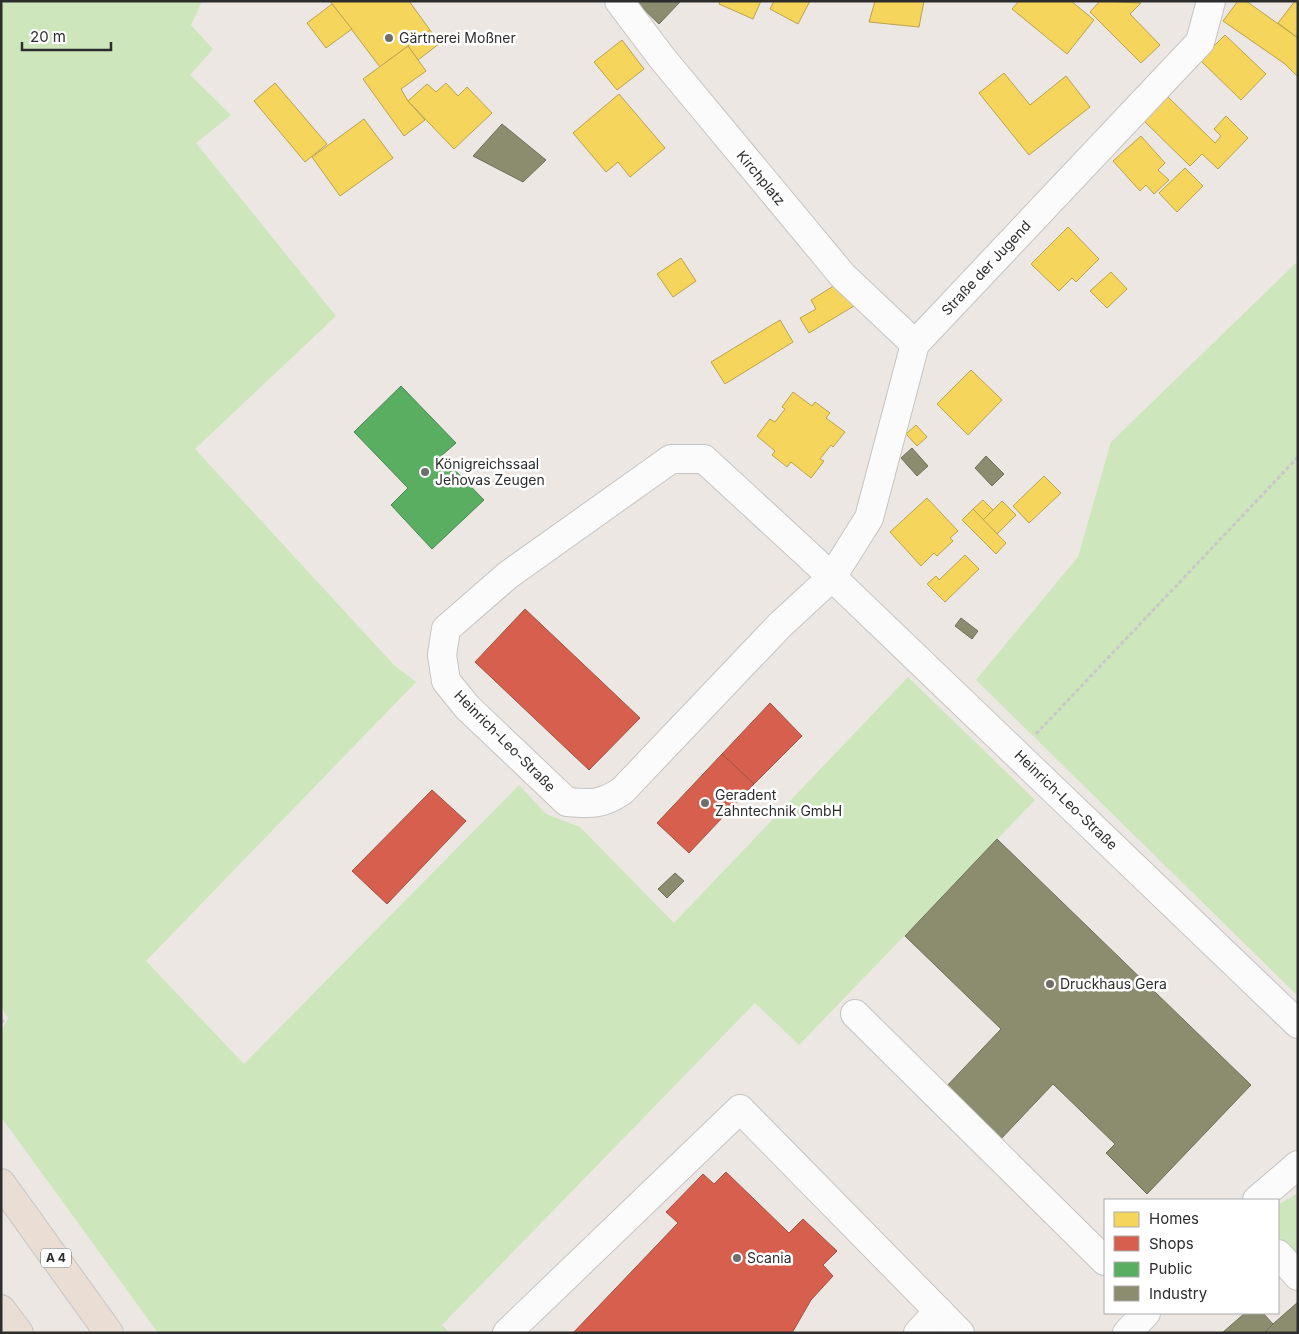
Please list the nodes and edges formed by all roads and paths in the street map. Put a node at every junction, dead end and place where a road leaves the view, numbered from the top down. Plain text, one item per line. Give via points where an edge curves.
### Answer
1 (619, 1) edge
2 (1211, 1) edge
3 (915, 344) junction
4 (1298, 457) edge
5 (832, 577) junction
6 (1018, 754) junction
7 (855, 1014) dead end
8 (1, 1018) edge
9 (5, 1024) dead end
10 (1298, 1024) edge
11 (1298, 1166) edge
12 (1, 1183) edge
13 (1259, 1199) edge
14 (1279, 1255) edge
15 (1104, 1260) edge
16 (1298, 1276) edge
17 (1, 1309) edge
18 (938, 1311) junction
19 (1145, 1314) edge
20 (18, 1333) edge
21 (110, 1333) edge
22 (507, 1333) edge
23 (918, 1333) edge
24 (960, 1333) edge
25 (1127, 1333) edge

1 - 3 street, Kirchplatz via 662,58 843,276
2 - 3 street, Straße der Jugend via 1200,42
3 - 5 street, Straße der Jugend via 869,518
4 - 6 path
5 - 5 street, Heinrich-Leo-Straße via 704,459 671,459 508,576 446,629 442,654 446,681 467,707 567,802 595,804 622,791 780,625
5 - 6 street, Heinrich-Leo-Straße
6 - 10 street, Heinrich-Leo-Straße
7 - 15 street
8 - 9 path
11 - 13 street
12 - 21 highway, A 4
14 - 16 street
17 - 20 highway
18 - 22 street via 740,1110
18 - 23 street
18 - 24 street
19 - 25 street

